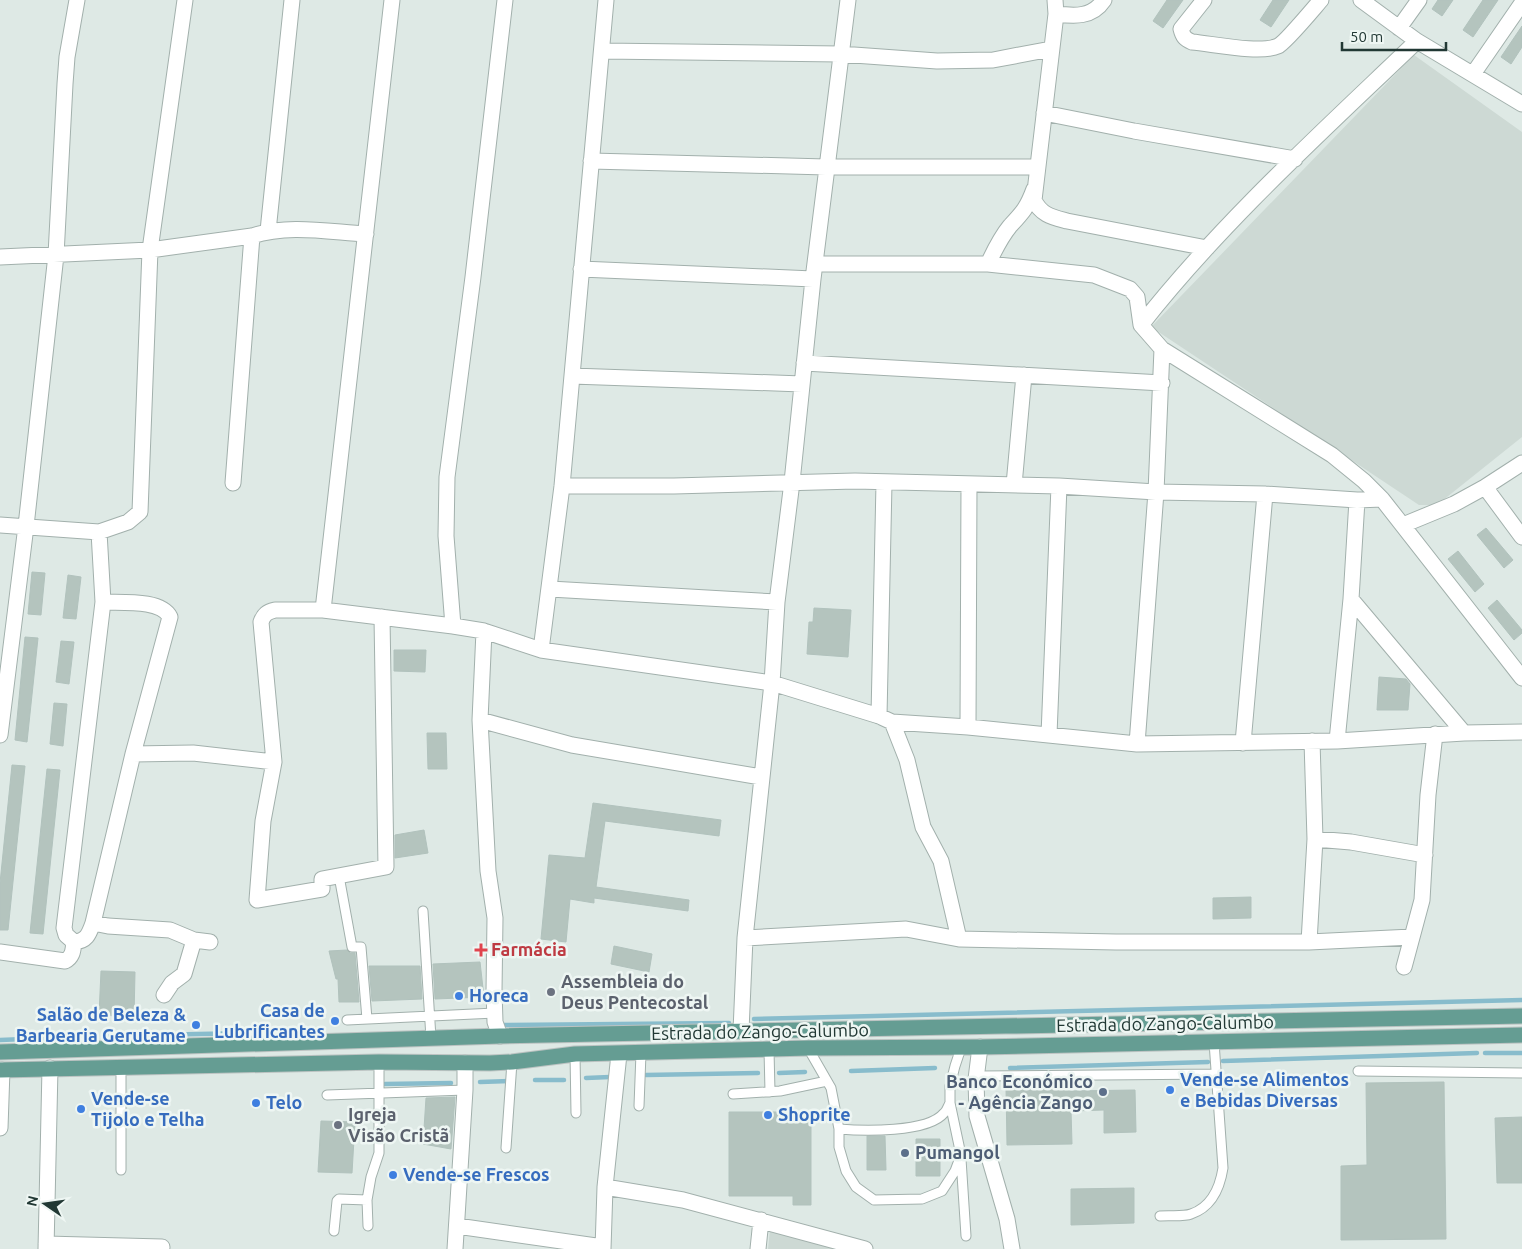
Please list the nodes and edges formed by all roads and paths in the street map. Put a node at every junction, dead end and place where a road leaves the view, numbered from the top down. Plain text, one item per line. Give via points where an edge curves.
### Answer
1 (77, 0) edge
2 (185, 0) edge
3 (292, 0) edge
4 (392, 0) edge
5 (505, 0) edge
6 (606, 0) edge
7 (848, 0) edge
8 (1104, 0) edge
9 (1204, 0) edge
10 (1321, 0) edge
11 (1361, 0) edge
12 (1419, 0) edge
13 (1522, 3) edge
14 (1055, 7) edge
15 (1399, 28) junction
16 (1416, 41) junction
17 (1050, 49) junction
18 (602, 51) junction
19 (840, 54) junction
20 (1473, 74) junction
21 (1522, 104) edge
22 (1044, 113) junction
23 (1295, 159) junction
24 (591, 161) junction
25 (826, 167) junction
26 (1037, 174) junction
27 (268, 231) junction
28 (366, 234) junction
29 (252, 236) junction
30 (1207, 248) junction
31 (150, 250) junction
32 (56, 254) junction
33 (0, 257) edge
34 (988, 264) junction
35 (581, 269) junction
36 (814, 272) junction
37 (1141, 325) junction
38 (1162, 349) junction
39 (804, 363) junction
40 (1024, 375) junction
41 (572, 376) junction
42 (1162, 383) junction
43 (802, 384) junction
44 (1522, 463) edge
45 (792, 482) junction
46 (233, 483) dead end
47 (884, 483) junction
48 (969, 484) junction
49 (1014, 485) junction
50 (562, 486) junction
51 (1059, 486) junction
52 (1485, 487) junction
53 (1156, 492) junction
54 (1265, 494) junction
55 (1382, 499) junction
56 (1357, 500) junction
57 (1403, 524) junction
58 (0, 525) edge
59 (26, 526) junction
60 (99, 532) junction
61 (1522, 537) edge
62 (550, 589) junction
63 (1351, 599) junction
64 (103, 602) junction
65 (777, 602) junction
66 (323, 610) junction
67 (382, 617) junction
68 (453, 626) junction
69 (484, 631) junction
70 (541, 650) junction
71 (1522, 678) edge
72 (772, 683) junction
73 (886, 719) junction
74 (480, 720) junction
75 (968, 727) junction
76 (1464, 732) junction
77 (1522, 732) edge
78 (1435, 734) junction
79 (0, 735) edge
80 (1048, 735) junction
81 (1336, 741) junction
82 (1312, 742) junction
83 (1243, 743) junction
84 (1137, 744) junction
85 (133, 754) junction
86 (274, 762) junction
87 (761, 777) junction
88 (1314, 839) junction
89 (1425, 855) junction
90 (338, 876) junction
91 (423, 911) dead end
92 (93, 923) junction
93 (1412, 937) junction
94 (745, 938) junction
95 (959, 939) junction
96 (194, 940) junction
97 (74, 942) junction
98 (210, 942) dead end
99 (1308, 942) junction
100 (0, 952) edge
101 (1404, 967) dead end
102 (164, 995) dead end
103 (495, 1014) junction
104 (430, 1016) junction
105 (1522, 1016) edge
106 (367, 1019) junction
107 (347, 1020) dead end
108 (741, 1031) junction
109 (1522, 1035) edge
110 (500, 1036) junction
111 (431, 1038) junction
112 (1214, 1042) junction
113 (980, 1047) junction
114 (808, 1048) junction
115 (961, 1048) junction
116 (769, 1050) junction
117 (0, 1052) edge
118 (641, 1053) junction
119 (575, 1054) junction
120 (619, 1054) junction
121 (379, 1062) junction
122 (512, 1062) junction
123 (465, 1063) junction
124 (122, 1067) junction
125 (50, 1068) junction
126 (1, 1070) edge
127 (1358, 1071) dead end
128 (1522, 1073) edge
129 (1216, 1074) junction
130 (977, 1076) junction
131 (827, 1081) junction
132 (465, 1090) junction
133 (770, 1092) junction
134 (380, 1093) junction
135 (733, 1094) dead end
136 (327, 1095) dead end
137 (950, 1103) junction
138 (639, 1106) dead end
139 (576, 1113) dead end
140 (0, 1128) edge
141 (839, 1129) junction
142 (506, 1148) dead end
143 (961, 1155) junction
144 (121, 1170) dead end
145 (605, 1187) junction
146 (367, 1200) junction
147 (1160, 1216) dead end
148 (761, 1220) junction
149 (368, 1226) dead end
150 (457, 1226) junction
151 (334, 1231) dead end
152 (966, 1236) dead end
153 (533, 1243) edge
154 (46, 1247) edge
155 (162, 1247) dead end
156 (603, 1248) edge
157 (455, 1249) edge
158 (758, 1249) edge
159 (865, 1249) edge
160 (1012, 1249) edge

1 - 32 street via 66,76
2 - 31 street
3 - 27 street
4 - 28 street
5 - 68 street via 447,477 446,536
6 - 18 street
7 - 19 street
8 - 14 street via 1090,13 1079,16
9 - 10 street via 1181,29 1186,40 1254,48 1280,46
11 - 15 street
12 - 15 street
13 - 20 street
14 - 17 street
15 - 16 street
16 - 20 street
16 - 23 street
17 - 19 street via 993,60 937,61
17 - 22 street
18 - 19 street
18 - 24 street
19 - 25 street
20 - 21 street
22 - 23 street
22 - 26 street
23 - 30 street
24 - 25 street
24 - 35 street
25 - 26 street
25 - 36 street
26 - 30 street via 1034,200 1038,209 1051,217
26 - 34 street via 1026,208 994,250
27 - 28 street
27 - 29 street
28 - 66 street
29 - 31 street
29 - 46 street
30 - 37 street
31 - 32 street
31 - 60 street via 140,512 128,522
32 - 33 street
32 - 59 street
34 - 36 street
34 - 37 street via 1094,275 1113,281 1130,289 1136,297
35 - 36 street
35 - 41 street
36 - 39 street
37 - 38 street
38 - 42 street
38 - 55 street via 1332,455
39 - 40 street
39 - 43 street
40 - 42 street
40 - 49 street
41 - 43 street
41 - 50 street
42 - 53 street
43 - 45 street
44 - 52 street
45 - 47 street
45 - 50 street
45 - 65 street
47 - 48 street
47 - 73 street
48 - 49 street
48 - 75 street
49 - 51 street
50 - 62 street
51 - 53 street
51 - 80 street
52 - 57 street via 1454,504
52 - 61 street
53 - 54 street
53 - 84 street
54 - 56 street
54 - 83 street
55 - 56 street
55 - 57 street
56 - 63 street
57 - 71 street
58 - 59 street
59 - 60 street
59 - 79 street
60 - 64 street
62 - 65 street
62 - 70 street
63 - 76 street
63 - 81 street
64 - 85 street via 153,604 170,617
64 - 97 street via 64,928
65 - 72 street
66 - 67 street
66 - 86 street via 275,610 263,616 261,622
67 - 68 street
67 - 90 street via 386,867
68 - 69 street
69 - 70 street
69 - 74 street
70 - 72 street
72 - 73 street
72 - 87 street
73 - 75 street
73 - 95 street via 907,760 923,827 941,861
74 - 87 street via 572,745
74 - 103 street via 488,871 495,918
75 - 80 street
76 - 77 street
76 - 78 street
78 - 81 street
78 - 89 street
80 - 84 street
81 - 82 street
82 - 83 street
82 - 88 street
83 - 84 street
85 - 86 street via 193,753
85 - 92 street
86 - 90 street via 263,821 257,900 322,890 322,880
87 - 94 street
88 - 89 street
88 - 99 street
89 - 93 street via 1422,900
90 - 106 lane via 352,947 361,946
91 - 104 lane
92 - 96 street via 170,930
92 - 97 street via 88,937
93 - 99 street
93 - 101 street
94 - 95 street via 906,929
94 - 108 street
95 - 99 street
96 - 98 street
96 - 102 street via 184,974
97 - 100 street via 70,959 65,961
103 - 104 lane
103 - 110 street
104 - 106 lane
104 - 111 lane
105 - 108 main road, Estrada do Zango-Calumbo
106 - 107 lane
108 - 110 main road, Estrada do Zango-Calumbo
109 - 112 main road, Estrada do Zango-Calumbo
110 - 111 main road, Estrada do Zango-Calumbo
111 - 117 main road, Estrada do Zango-Calumbo
112 - 113 main road, Estrada do Zango-Calumbo
112 - 129 lane
113 - 115 main road, Estrada do Zango-Calumbo
113 - 130 street
114 - 115 main road, Estrada do Zango-Calumbo
114 - 116 main road, Estrada do Zango-Calumbo
114 - 131 lane
115 - 137 lane via 952,1079
116 - 118 main road, Estrada do Zango-Calumbo
116 - 133 lane
118 - 120 main road, Estrada do Zango-Calumbo
118 - 138 lane
119 - 120 main road, Estrada do Zango-Calumbo
119 - 122 main road, Estrada do Zango-Calumbo
119 - 139 lane
120 - 145 street
121 - 123 main road, Estrada do Zango-Calumbo
121 - 124 main road, Estrada do Zango-Calumbo
121 - 134 lane
122 - 123 main road, Estrada do Zango-Calumbo
122 - 142 lane
123 - 132 street
124 - 125 main road, Estrada do Zango-Calumbo
124 - 144 lane
125 - 126 main road, Estrada do Zango-Calumbo
125 - 154 street
126 - 140 street
127 - 128 lane
129 - 130 lane
129 - 147 lane via 1223,1168 1221,1183 1204,1207 1190,1215
130 - 160 street via 977,1116 1007,1219
131 - 133 lane
131 - 141 lane
132 - 134 lane
132 - 150 street
133 - 135 lane
134 - 136 lane
134 - 146 lane via 379,1153
137 - 141 lane via 944,1114 933,1122 916,1127
137 - 143 lane
141 - 143 lane via 839,1147 846,1171 856,1187 874,1200 922,1199 942,1191
143 - 152 lane
145 - 148 street via 683,1200
145 - 156 street
146 - 149 lane
146 - 151 lane via 339,1199
148 - 158 street
148 - 159 street
150 - 153 street
150 - 157 street
153 - 156 street
154 - 155 street

